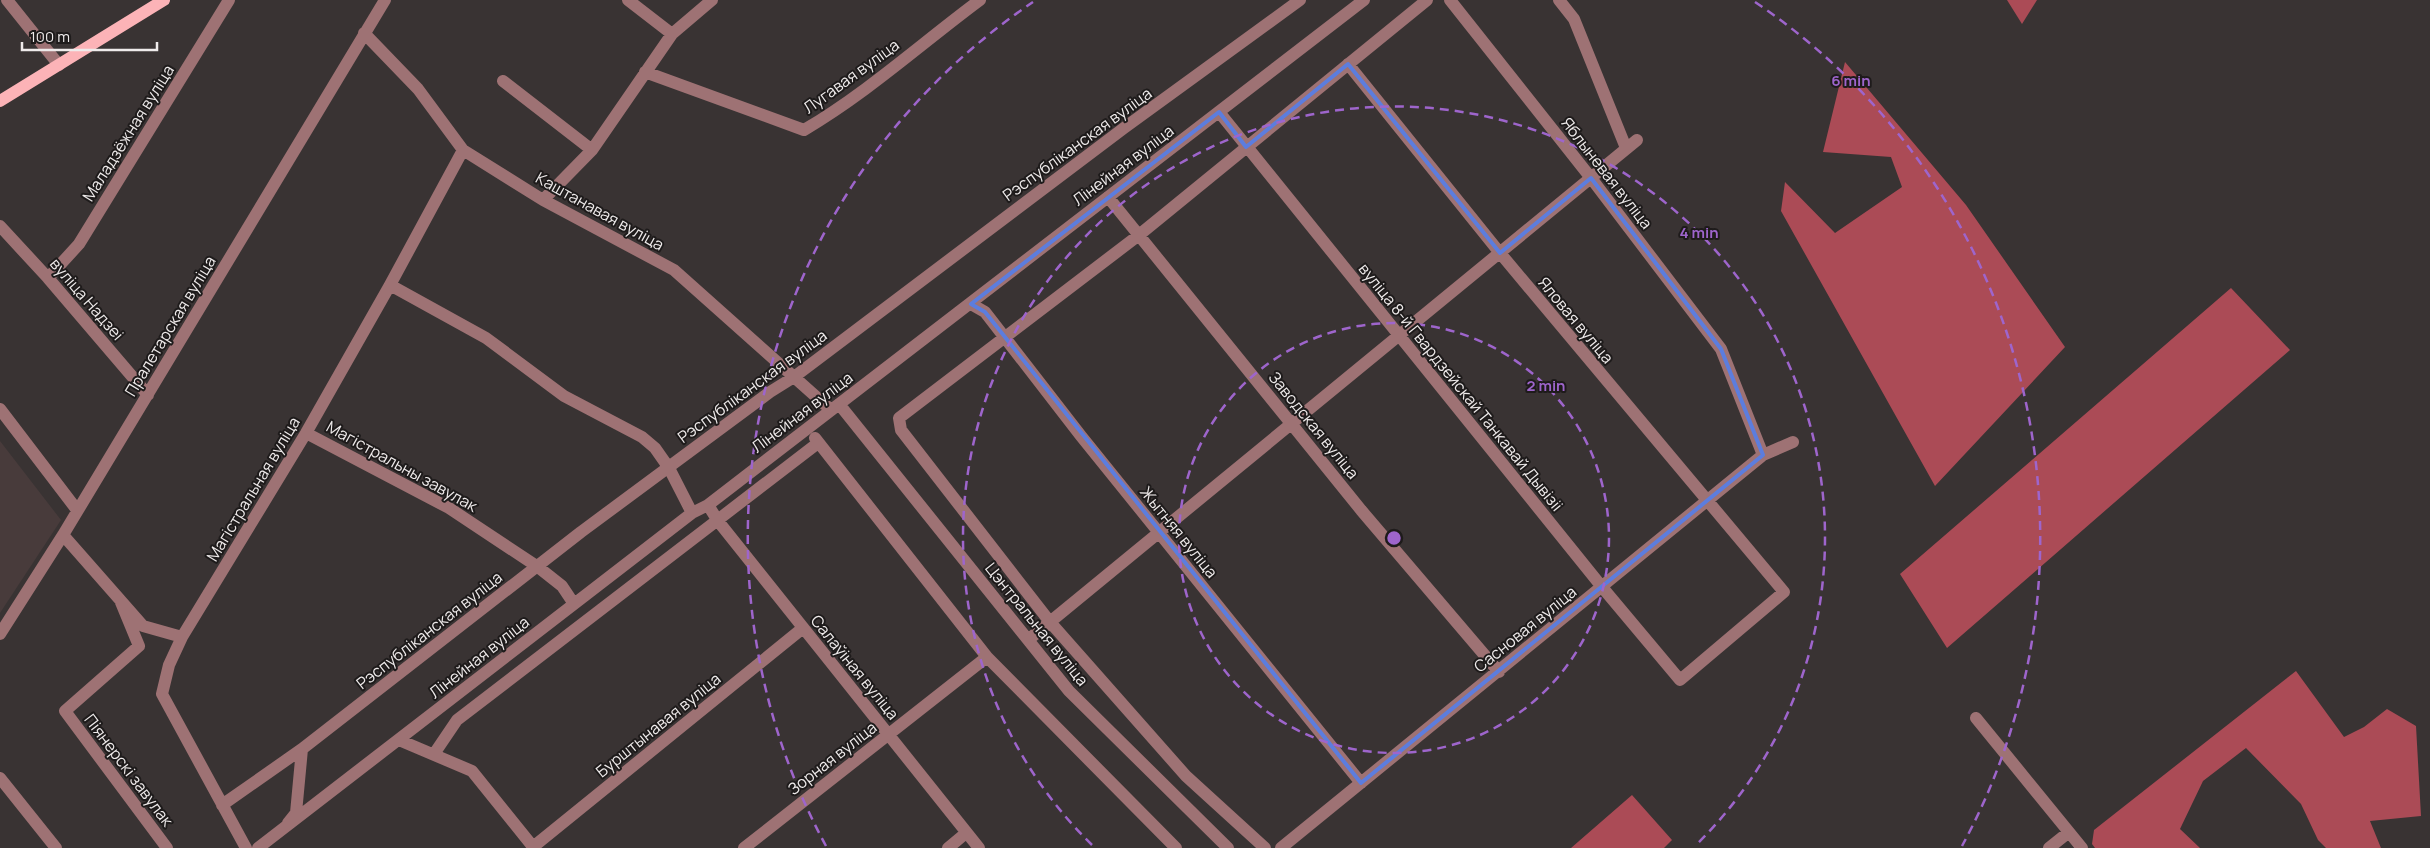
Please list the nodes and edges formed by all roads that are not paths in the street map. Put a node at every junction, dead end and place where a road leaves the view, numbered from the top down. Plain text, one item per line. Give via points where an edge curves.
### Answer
1 (7, 0) edge
2 (164, 0) edge
3 (229, 0) edge
4 (385, 0) edge
5 (628, 0) edge
6 (712, 0) edge
7 (980, 0) edge
8 (1300, 0) edge
9 (1364, 0) edge
10 (1427, 0) edge
11 (1450, 0) edge
12 (1559, 0) edge
13 (364, 33) junction
14 (672, 34) junction
15 (1348, 64) junction
16 (58, 65) junction
17 (645, 72) junction
18 (502, 81) dead end
19 (0, 101) edge
20 (1219, 112) junction
21 (1637, 140) dead end
22 (1246, 148) junction
23 (1626, 148) junction
24 (463, 150) junction
25 (592, 150) junction
26 (1591, 178) junction
27 (1108, 197) junction
28 (543, 200) junction
29 (0, 226) edge
30 (1139, 235) junction
31 (1500, 253) junction
32 (48, 278) junction
33 (390, 285) junction
34 (971, 304) junction
35 (1399, 335) junction
36 (1005, 338) junction
37 (794, 377) junction
38 (148, 394) junction
39 (835, 407) junction
40 (0, 409) edge
41 (1292, 423) junction
42 (306, 433) junction
43 (1793, 442) dead end
44 (1763, 455) junction
45 (669, 468) junction
46 (1706, 501) junction
47 (708, 505) junction
48 (77, 510) junction
49 (692, 513) junction
50 (718, 521) junction
51 (1159, 532) junction
52 (63, 534) junction
53 (538, 567) junction
54 (1602, 587) junction
55 (120, 600) junction
56 (574, 604) junction
57 (1050, 622) junction
58 (803, 628) junction
59 (0, 634) edge
60 (182, 637) junction
61 (1028, 640) junction
62 (987, 657) junction
63 (1499, 672) junction
64 (1680, 680) joint
65 (1976, 718) dead end
66 (889, 735) junction
67 (399, 740) junction
68 (302, 749) junction
69 (434, 754) junction
70 (0, 778) edge
71 (1361, 783) junction
72 (222, 805) junction
73 (2069, 832) junction
74 (966, 833) junction
75 (278, 834) junction
76 (49, 845) edge
77 (534, 847) edge
78 (167, 848) edge
79 (246, 848) edge
80 (258, 848) edge
81 (744, 848) edge
82 (948, 848) edge
83 (979, 848) edge
84 (1176, 848) edge
85 (1228, 848) edge
86 (1265, 848) edge
87 (1281, 848) edge
88 (2049, 848) edge
89 (2082, 848) edge

1 - 16 street
2 - 16 main road
3 - 32 street, Маладзёжная вуліца via 79,244
4 - 13 street, Пралетарская вуліца
5 - 14 street
6 - 14 street
7 - 17 street, Лугавая вуліца via 863,90 804,130
8 - 37 street, Рэспубліканская вуліца via 1124,128
9 - 20 street, Лінейная вуліца
10 - 15 street
11 - 26 street, Яблыневая вуліца
12 - 23 street via 1574,19
13 - 24 street, Каштанавая вуліца via 418,89
13 - 38 street, Пралетарская вуліца
14 - 17 street
15 - 22 street
15 - 31 street, Яловая вуліца
16 - 19 main road
17 - 25 street
18 - 25 street
20 - 22 street, вуліца 8-й Гвардзейскай Танкавай Дывізіі
20 - 27 street, Лінейная вуліца
21 - 23 street
22 - 30 street
22 - 35 street, вуліца 8-й Гвардзейскай Танкавай Дывізіі
23 - 26 street
24 - 28 street, Каштанавая вуліца
24 - 33 street, Магістральная вуліца
25 - 28 street
26 - 31 street
26 - 44 street, Яблыневая вуліца via 1721,349
27 - 30 street, Заводская вуліца
27 - 34 street, Лінейная вуліца
28 - 37 street, Каштанавая вуліца via 674,270
29 - 32 street, вуліца Надзеі
30 - 36 street
30 - 41 street, Заводская вуліца
31 - 35 street
31 - 46 street, Яловая вуліца
32 - 38 street, вуліца Надзеі
33 - 42 street, Магістральная вуліца
33 - 45 street via 486,338 564,396 642,437 655,448
34 - 36 street, Жытняя вуліца via 985,312
34 - 39 street, Лінейная вуліца
35 - 41 street
35 - 54 street, вуліца 8-й Гвардзейскай Танкавай Дывізіі
36 - 51 street, Жытняя вуліца
36 - 57 street via 898,418 901,430
37 - 39 street, Каштанавая вуліца
37 - 45 street, Рэспубліканская вуліца
38 - 48 street, Пралетарская вуліца
39 - 47 street, Лінейная вуліца
39 - 61 street, Цэнтральная вуліца
40 - 48 street
41 - 51 street
41 - 63 street, Заводская вуліца via 1361,510
42 - 53 street, Магістральны завулак via 449,508
42 - 60 street, Магістральная вуліца
43 - 44 street, Сасновая вуліца
44 - 46 street, Сасновая вуліца
45 - 49 street
45 - 53 street, Рэспубліканская вуліца
46 - 54 street, Сасновая вуліца
46 - 64 street, Яловая вуліца via 1784,592
47 - 49 street, Лінейная вуліца
47 - 50 street, Салаўіная вуліца
48 - 52 street, Пралетарская вуліца
49 - 56 street, Лінейная вуліца
50 - 58 street, Салаўіная вуліца
50 - 62 street via 816,440
50 - 69 street via 457,720
51 - 57 street
51 - 71 street, Жытняя вуліца
52 - 55 street
52 - 59 street, Пралетарская вуліца
53 - 56 street, Магістральны завулак via 562,586
53 - 68 street, Рэспубліканская вуліца
54 - 63 street, Сасновая вуліца
54 - 64 street, вуліца 8-й Гвардзейскай Танкавай Дывізіі
55 - 60 street via 143,626
55 - 78 street, Піянерскі завулак via 139,646 65,711
56 - 67 street, Лінейная вуліца
57 - 61 street
57 - 86 street via 1186,776
58 - 66 street, Салаўіная вуліца
58 - 77 street, Бурштынавая вуліца
60 - 72 street, Магістральная вуліца via 169,665 162,694
61 - 85 street, Цэнтральная вуліца via 1069,691
62 - 66 street, Зорная вуліца
62 - 84 street
63 - 71 street, Сасновая вуліца
65 - 73 street
66 - 74 street, Салаўіная вуліца
66 - 81 street, Зорная вуліца
67 - 69 street
67 - 75 street, Лінейная вуліца
68 - 72 street, Рэспубліканская вуліца
68 - 75 street via 296,813
69 - 77 street via 472,771
70 - 76 street
71 - 87 street, Сасновая вуліца
72 - 79 street, Магістральная вуліца
73 - 88 street
73 - 89 street
74 - 82 street
74 - 83 street, Салаўіная вуліца
75 - 80 street, Лінейная вуліца

